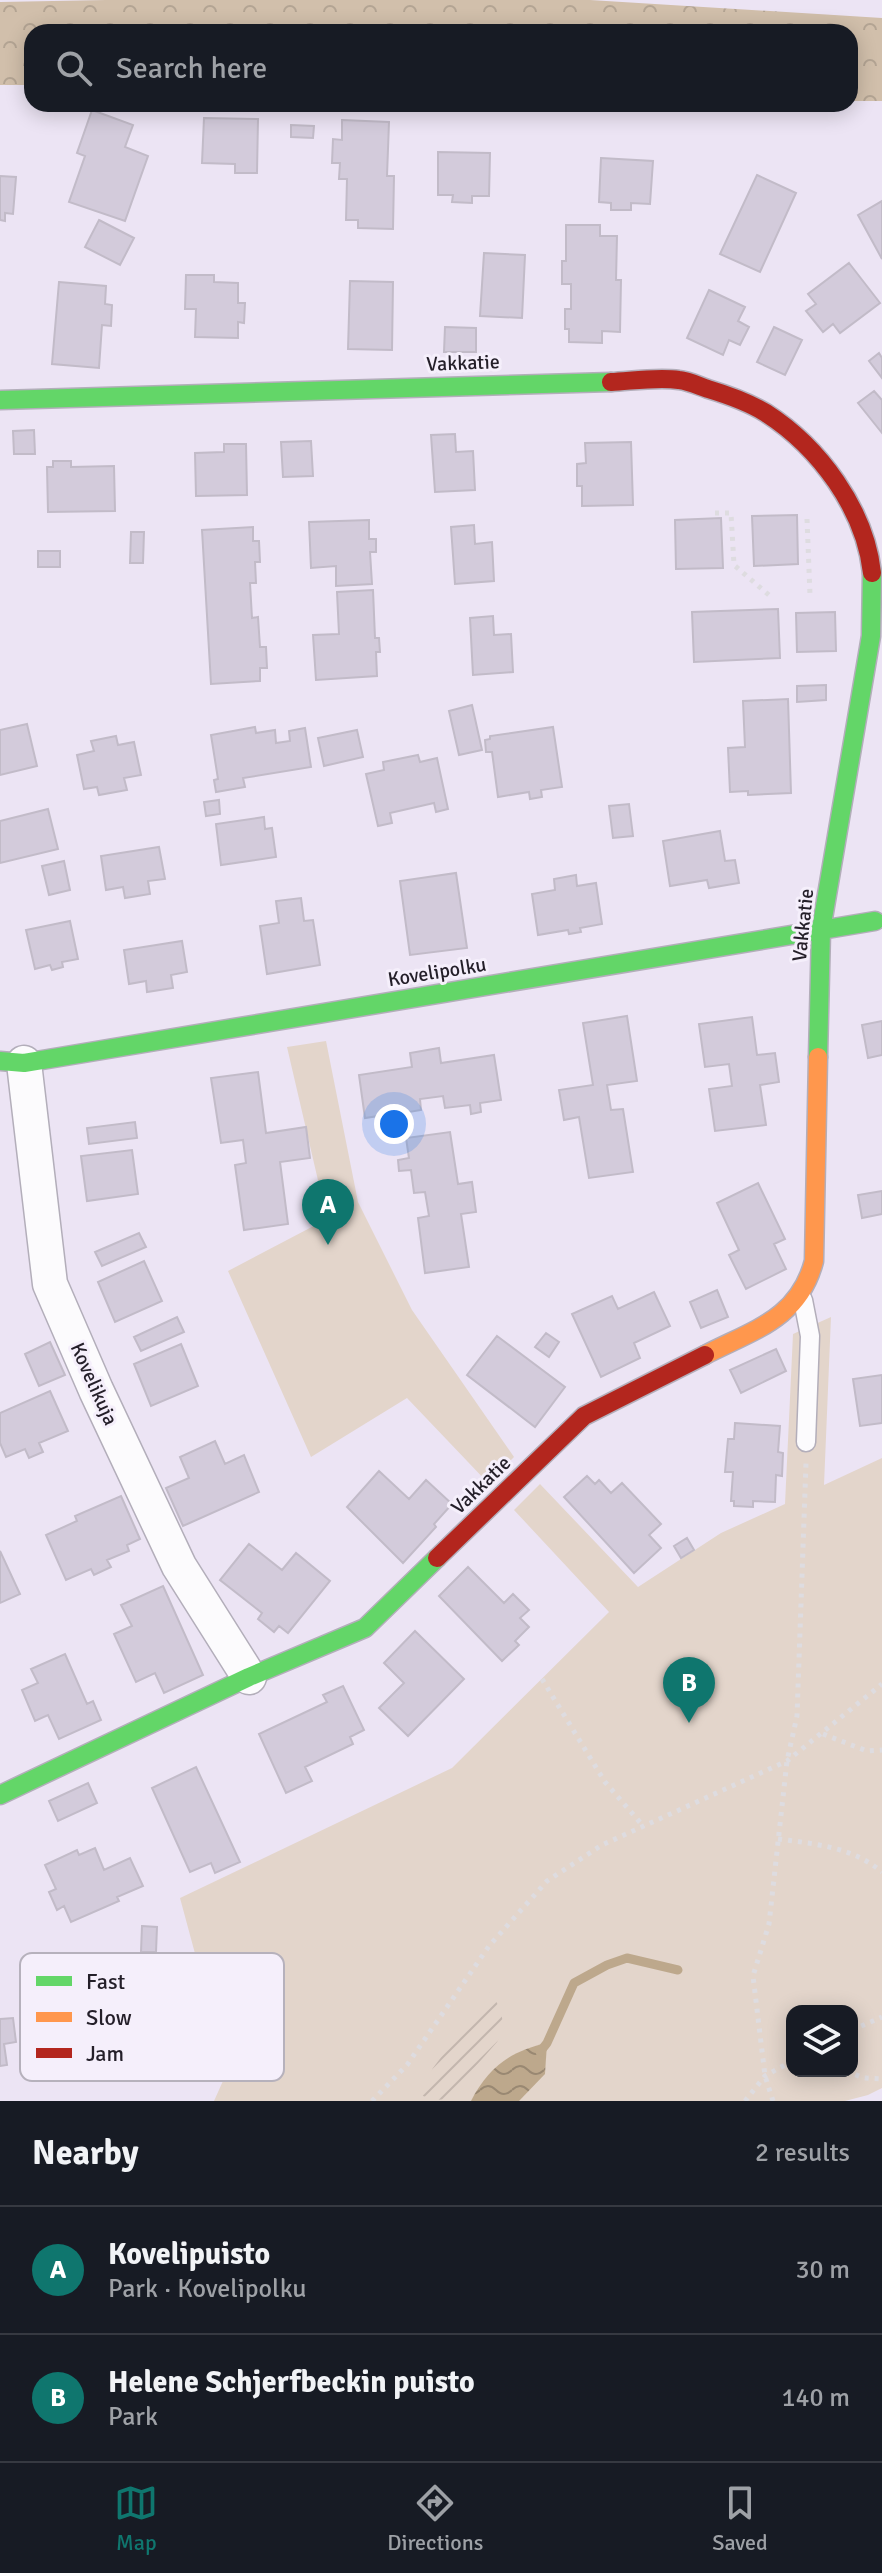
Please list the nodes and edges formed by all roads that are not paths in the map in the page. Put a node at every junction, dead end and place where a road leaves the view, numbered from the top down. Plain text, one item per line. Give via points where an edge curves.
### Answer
1 (0, 400) edge
2 (878, 921) edge
3 (821, 930) junction
4 (12, 1062) edge
5 (802, 1297) junction
6 (806, 1442) road end
7 (249, 1677) junction
8 (0, 1795) edge

1 - 3 street, Vakkatie via 679,380 765,413 805,446 831,477 865,536 871,563 871,636
2 - 3 street, Kovelipolku
3 - 4 street, Kovelipolku
3 - 5 street, Vakkatie via 814,1261
4 - 7 street, Kovelikuja via 50,1284 179,1566
5 - 6 lane via 810,1336
5 - 7 street, Vakkatie via 766,1324 584,1416 365,1628
7 - 8 street, Vakkatie

